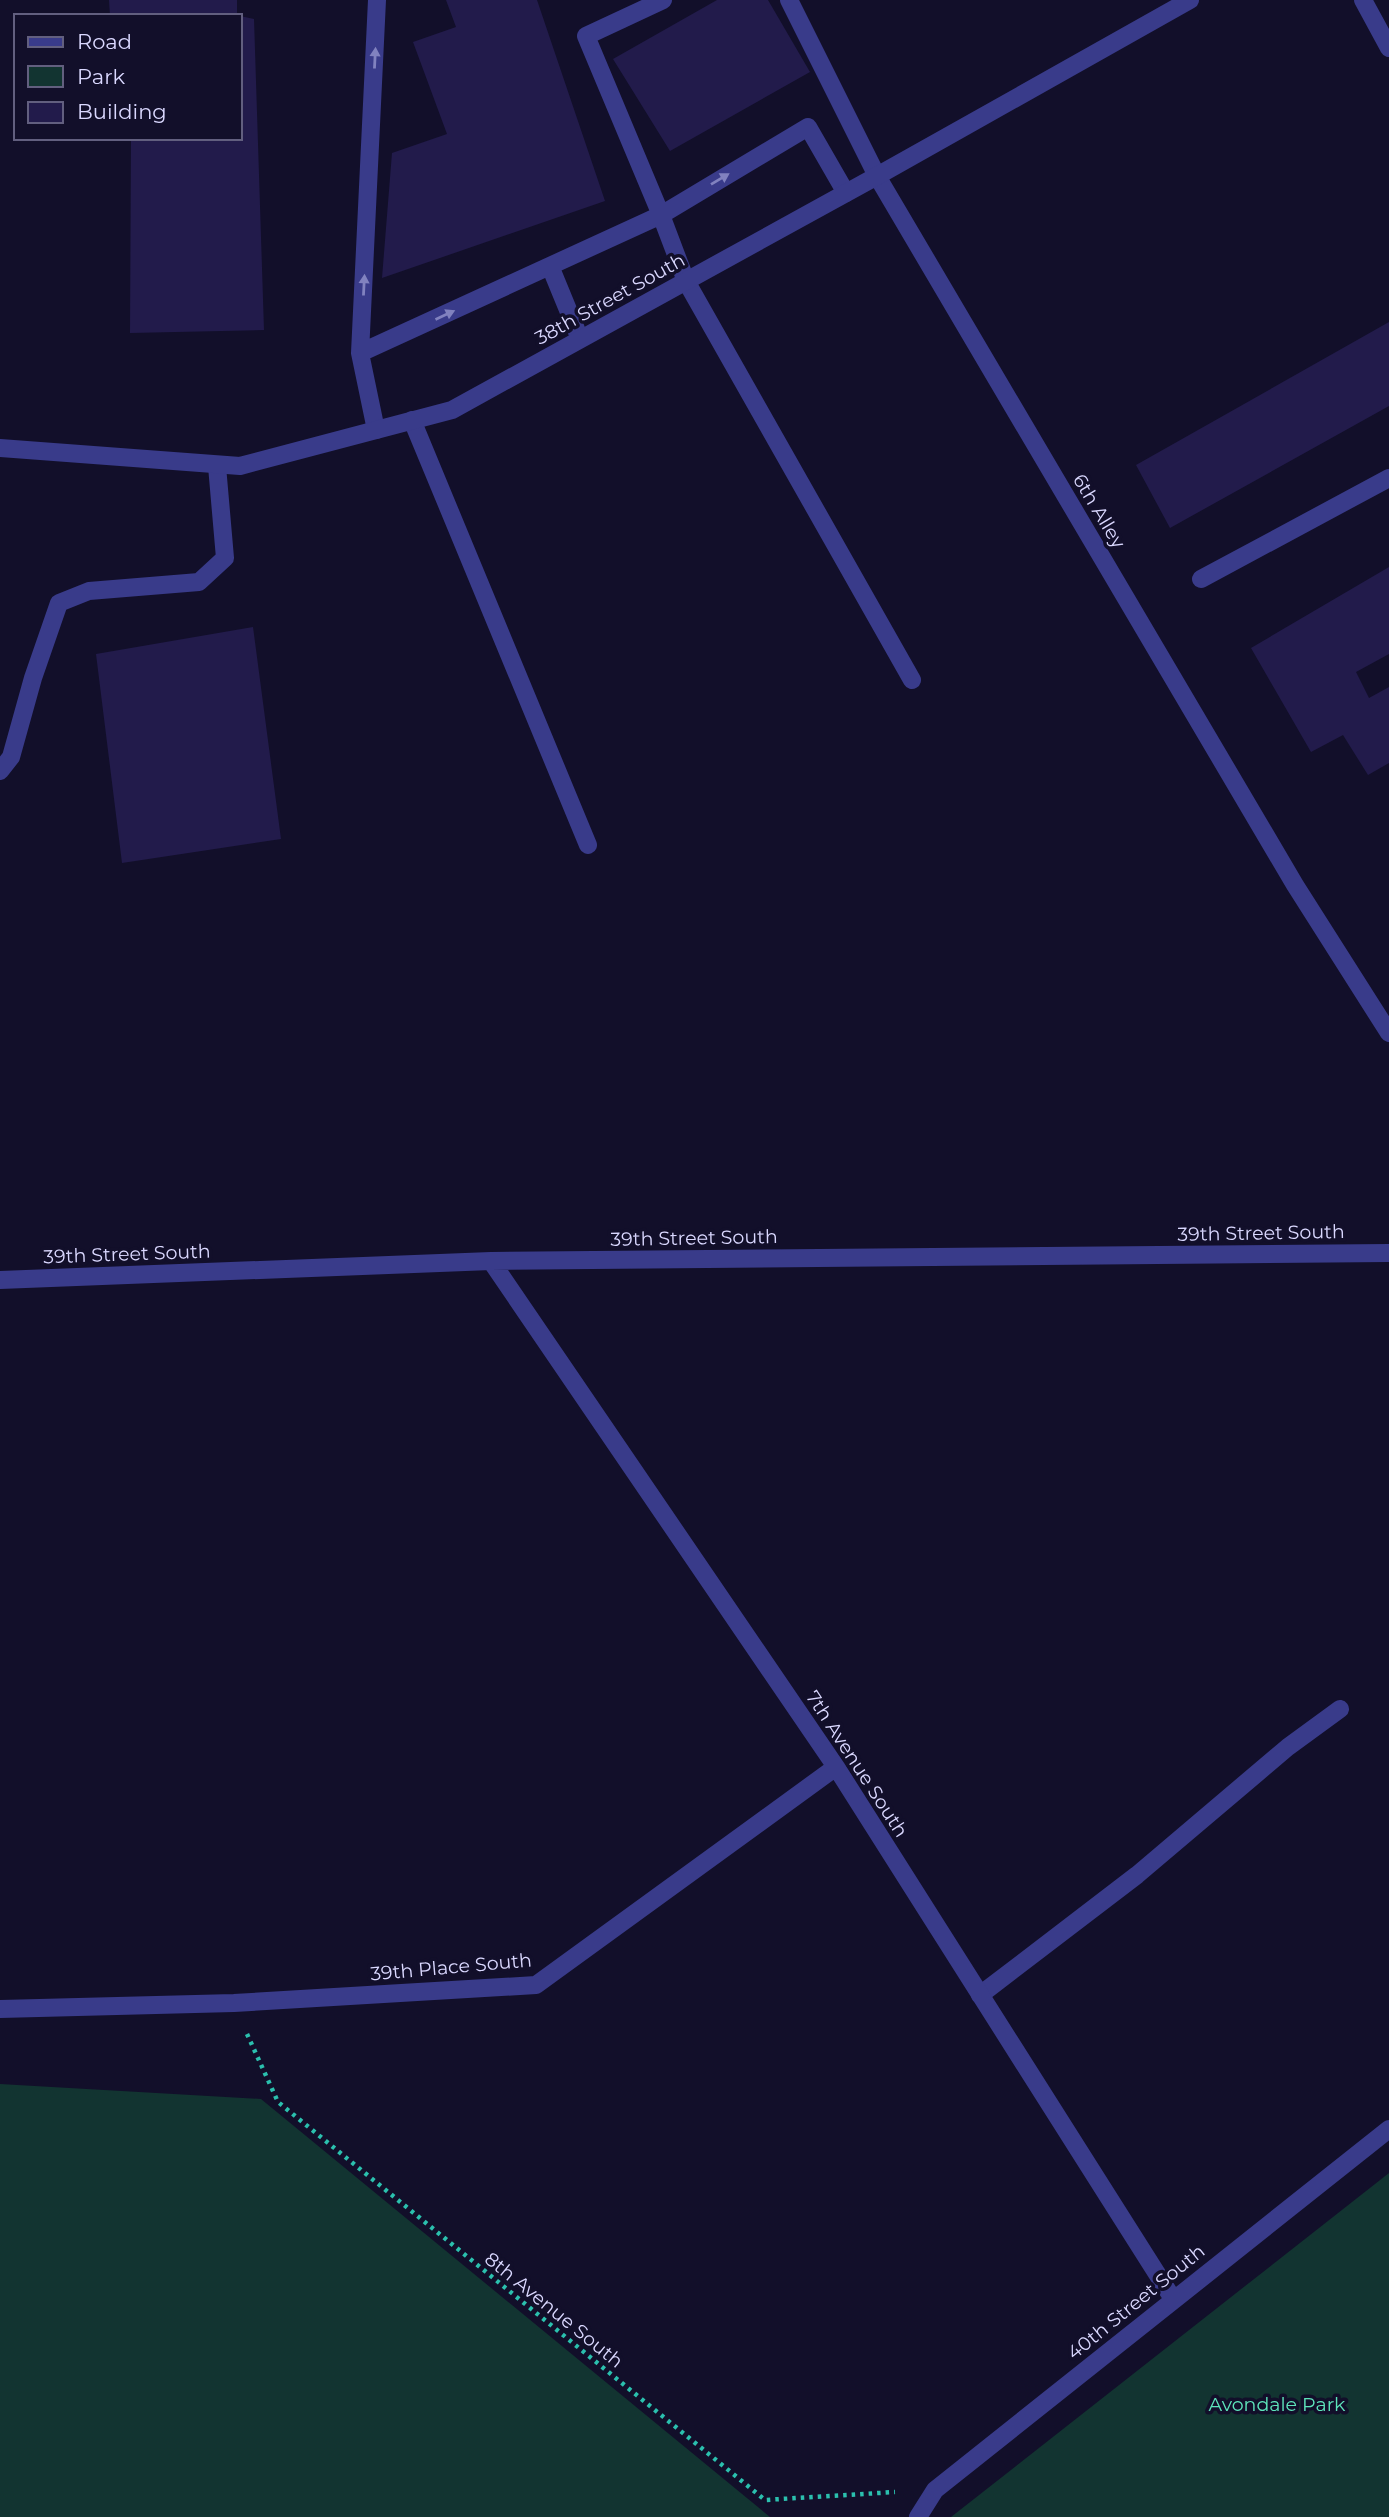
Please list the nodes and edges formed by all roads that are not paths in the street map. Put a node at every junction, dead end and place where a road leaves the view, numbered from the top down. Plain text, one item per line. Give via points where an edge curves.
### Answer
1 (377, 0) edge
2 (663, 0) edge
3 (789, 0) edge
4 (1190, 0) edge
5 (1363, 0) edge
6 (1389, 48) edge
7 (877, 176) junction
8 (846, 193) junction
9 (661, 215) junction
10 (550, 267) junction
11 (686, 281) junction
12 (580, 339) junction
13 (360, 353) junction
14 (412, 420) junction
15 (376, 430) junction
16 (0, 448) edge
17 (217, 467) junction
18 (1389, 478) edge
19 (1201, 579) dead end
20 (912, 680) dead end
21 (0, 771) edge
22 (588, 845) dead end
23 (1389, 1033) edge
24 (1389, 1253) edge
25 (491, 1261) junction
26 (0, 1280) edge
27 (1340, 1709) dead end
28 (836, 1767) junction
29 (980, 1995) junction
30 (0, 2009) edge
31 (1389, 2129) edge
32 (1173, 2299) junction
33 (918, 2517) edge

13 -> 1 street
2 - 9 street via 586,36
3 - 7 street, 6th Alley
4 - 7 street, 38th Street South
5 - 6 street
7 - 8 street, 38th Street South
7 - 23 street, 6th Alley via 1295,885
9 -> 8 street via 808,127
8 - 11 street, 38th Street South
9 - 10 street
9 - 11 street
10 - 12 street
13 -> 10 street
11 - 12 street, 38th Street South
11 - 20 street
12 - 14 street, 38th Street South via 452,410
13 - 15 street
14 - 15 street, 38th Street South
14 - 22 street
15 - 17 street, 38th Street South via 240,467
16 - 17 street, 38th Street South
17 - 21 street via 225,558 199,582 89,591 59,603 11,757
18 - 19 street
24 - 25 street, 39th Street South
25 - 26 street, 39th Street South
25 - 28 street, 7th Avenue South
27 - 29 street via 1287,1747 1137,1875
28 - 29 street, 7th Avenue South
28 - 30 street, 39th Place South via 536,1985 233,2003
29 - 32 street, 7th Avenue South
31 - 32 street, 40th Street South
32 - 33 street, 40th Street South via 935,2490

